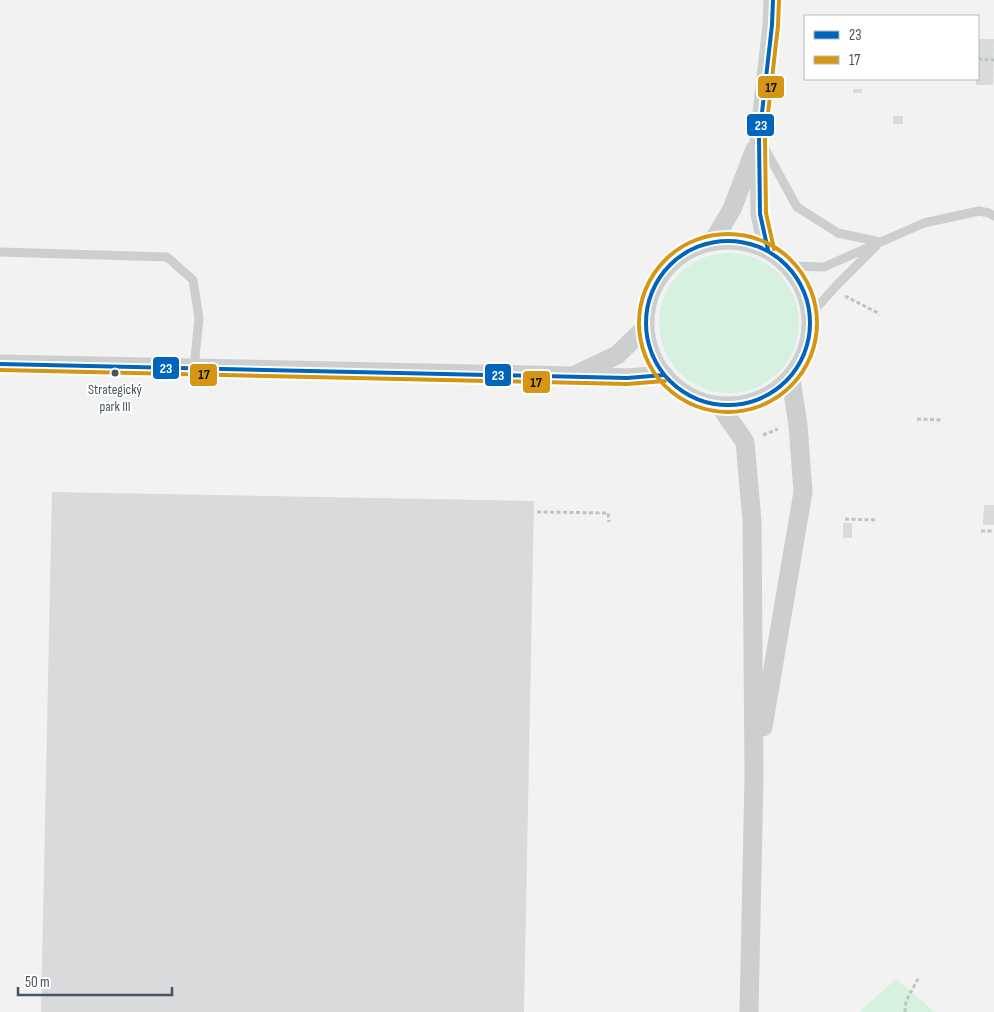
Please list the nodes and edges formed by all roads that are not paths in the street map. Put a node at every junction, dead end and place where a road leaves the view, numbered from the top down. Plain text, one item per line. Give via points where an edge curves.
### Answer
1 (773, 0) edge
2 (759, 139) junction
3 (994, 216) edge
4 (713, 241) junction
5 (880, 242) junction
6 (768, 250) junction
7 (0, 252) edge
8 (789, 266) junction
9 (811, 314) junction
10 (645, 328) junction
11 (0, 364) edge
12 (194, 368) junction
13 (574, 376) junction
14 (664, 376) junction
15 (790, 379) junction
16 (720, 406) junction
17 (754, 778) junction
18 (749, 1012) edge

1 - 2 street
2 - 4 street via 732,209
2 - 5 lane via 797,207 838,233
2 - 6 street via 760,214
3 - 5 lane via 980,210 924,223
4 - 6 street via 743,241
4 - 10 street via 685,252 663,272 649,298
5 - 8 lane via 824,267
5 - 9 lane
6 - 8 street
7 - 12 lane via 167,257 193,280 199,318
8 - 9 street via 804,288
9 - 15 street via 810,340 801,364
10 - 13 street via 617,355
10 - 14 street via 652,357
11 - 12 street
12 - 13 street
13 - 14 street
14 - 16 street via 698,401
15 - 16 street via 762,399 742,405
15 - 17 street via 798,425 802,492
16 - 17 street via 745,442 752,520
17 - 18 street

